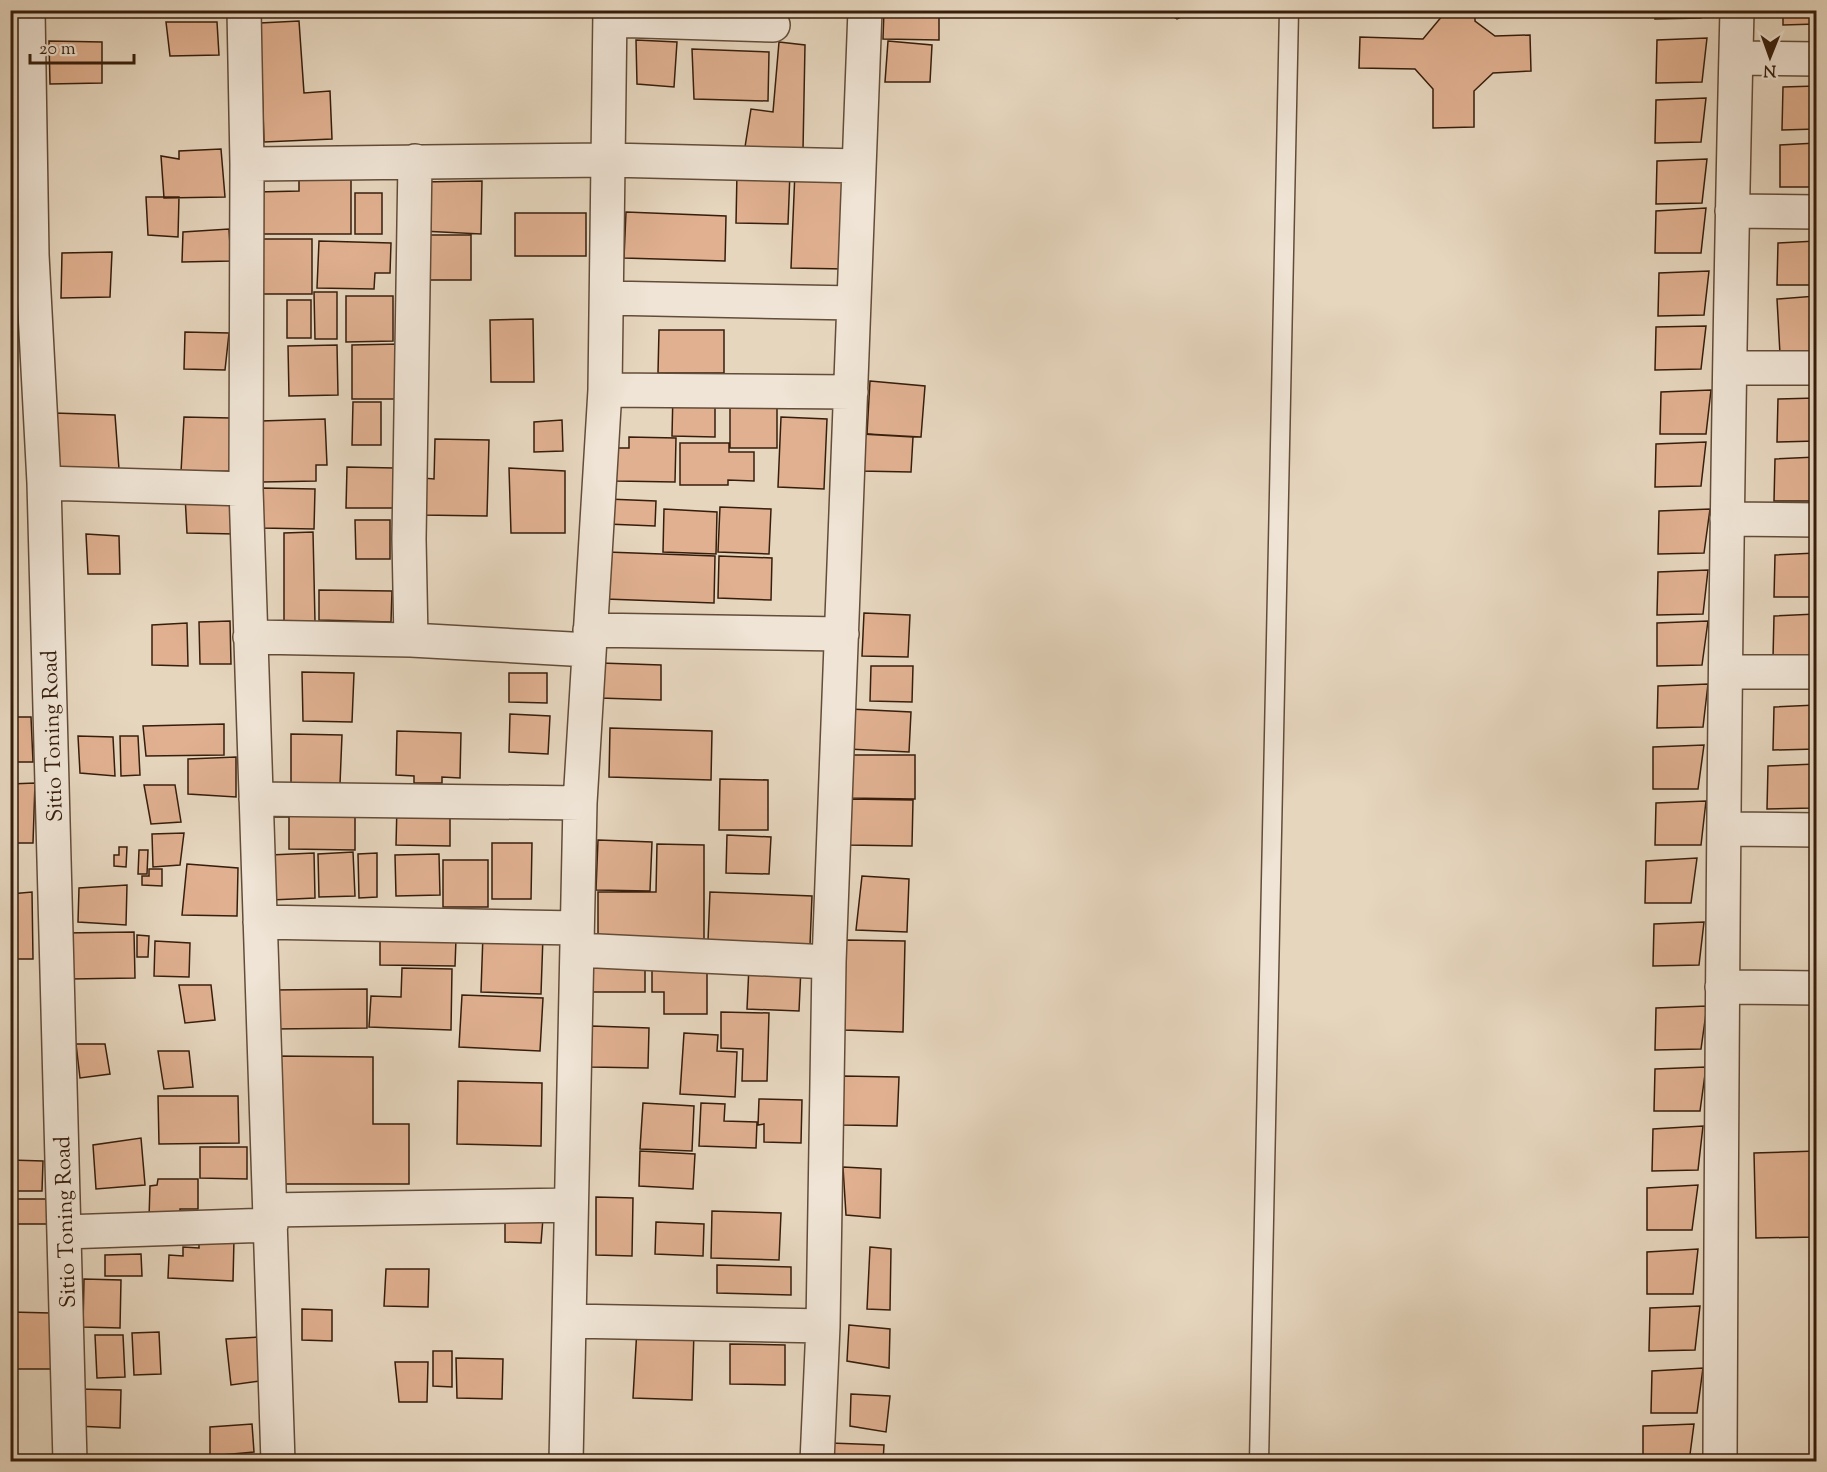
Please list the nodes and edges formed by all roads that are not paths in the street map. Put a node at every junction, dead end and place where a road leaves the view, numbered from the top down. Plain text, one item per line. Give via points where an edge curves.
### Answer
1 (28, 10) edge
2 (244, 10) edge
3 (865, 10) edge
4 (1289, 10) edge
5 (1737, 10) edge
6 (610, 15) edge
7 (773, 26) dead end
8 (1736, 58) junction
9 (1816, 58) edge
10 (609, 160) junction
11 (415, 161) junction
12 (247, 164) junction
13 (859, 166) junction
14 (1732, 211) junction
15 (1816, 212) edge
16 (607, 298) junction
17 (854, 303) junction
18 (1731, 368) junction
19 (1816, 368) edge
20 (604, 390) junction
21 (851, 392) junction
22 (44, 483) junction
23 (246, 489) junction
24 (1726, 519) junction
25 (1816, 520) edge
26 (842, 634) junction
27 (250, 637) junction
28 (411, 640) junction
29 (590, 640) junction
30 (1726, 672) junction
31 (1816, 672) edge
32 (256, 799) junction
33 (580, 803) junction
34 (1724, 830) junction
35 (1816, 830) edge
36 (260, 921) junction
37 (577, 939) junction
38 (830, 962) junction
39 (1722, 987) junction
40 (1816, 988) edge
41 (572, 1205) junction
42 (270, 1217) junction
43 (64, 1232) junction
44 (569, 1321) junction
45 (823, 1326) junction
46 (70, 1461) edge
47 (278, 1461) edge
48 (553, 1461) edge
49 (566, 1461) edge
50 (817, 1461) edge
51 (1259, 1461) edge
52 (1720, 1461) edge

1 - 22 street, Sitio Toning Road via 32,255
2 - 12 street
3 - 13 street
4 - 51 lane
5 - 8 street
6 - 7 street
6 - 10 street
8 - 9 street
8 - 14 street
10 - 11 street
10 - 13 street
10 - 16 street
11 - 12 street
11 - 28 street
12 - 23 street
13 - 17 street
14 - 15 street
14 - 18 street
16 - 17 street
16 - 20 street
17 - 21 street
18 - 19 street
18 - 24 street
20 - 21 street
20 - 29 street
21 - 26 street
22 - 23 street
22 - 43 street, Sitio Toning Road
23 - 27 street
24 - 25 street
24 - 30 street
26 - 29 street
26 - 38 street
27 - 28 street
27 - 32 street
28 - 29 street
29 - 33 street
30 - 31 street
30 - 34 street
32 - 33 street
32 - 36 street
33 - 37 street
34 - 35 street
34 - 39 street
36 - 37 street
36 - 42 street
37 - 38 street
37 - 41 street
38 - 45 street
39 - 40 street
39 - 52 street
41 - 42 street
41 - 44 street
42 - 43 street
42 - 47 street
43 - 46 street, Sitio Toning Road
44 - 45 street
44 - 49 street
45 - 50 street
48 - 49 street

